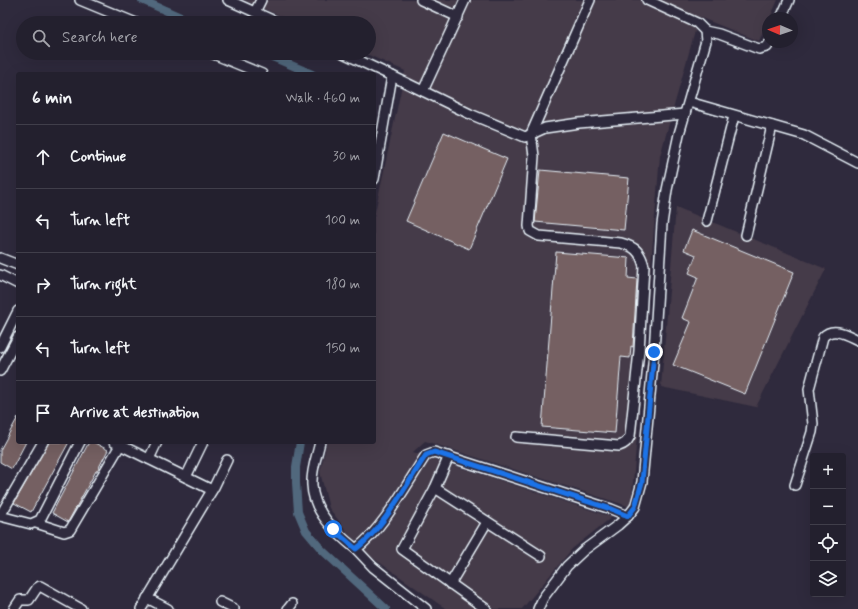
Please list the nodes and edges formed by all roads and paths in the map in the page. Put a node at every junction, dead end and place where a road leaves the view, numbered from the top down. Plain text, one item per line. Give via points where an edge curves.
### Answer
1 (80, 0) edge
2 (228, 0) edge
3 (261, 0) edge
4 (421, 0) edge
5 (465, 0) edge
6 (590, 0) edge
7 (647, 0) edge
8 (789, 0) edge
9 (255, 12) junction
10 (784, 12) edge
11 (119, 16) edge
12 (264, 16) edge
13 (458, 17) junction
14 (705, 31) junction
15 (763, 48) edge
16 (228, 60) edge
17 (357, 60) edge
18 (257, 72) edge
19 (392, 76) junction
20 (423, 91) junction
21 (689, 102) junction
22 (685, 114) junction
23 (734, 116) junction
24 (772, 126) junction
25 (531, 134) junction
26 (858, 163) edge
27 (376, 168) edge
28 (707, 221) dead end
29 (746, 235) dead end
30 (0, 258) edge
31 (16, 264) edge
32 (0, 276) edge
33 (16, 283) edge
34 (16, 315) edge
35 (858, 340) edge
36 (16, 341) edge
37 (0, 347) edge
38 (0, 371) edge
39 (516, 437) dead end
40 (41, 444) edge
41 (79, 444) edge
42 (118, 444) edge
43 (121, 444) edge
44 (156, 444) edge
45 (202, 444) edge
46 (320, 444) edge
47 (449, 456) junction
48 (149, 459) junction
49 (227, 460) dead end
50 (186, 477) junction
51 (795, 485) dead end
52 (435, 488) junction
53 (212, 490) junction
54 (0, 516) edge
55 (628, 516) junction
56 (487, 522) junction
57 (36, 523) junction
58 (356, 549) junction
59 (541, 556) dead end
60 (450, 584) junction
61 (147, 598) junction
62 (220, 602) dead end
63 (14, 609) edge
64 (81, 609) edge
65 (141, 609) edge
66 (168, 609) edge
67 (234, 609) edge
68 (426, 609) edge
69 (486, 609) edge
70 (538, 609) edge

1 - 11 street
2 - 9 street
3 - 9 street
4 - 13 street
5 - 13 street
6 - 25 street
7 - 14 street via 697,23
8 - 10 street
9 - 12 street
13 - 20 street
14 - 15 street via 759,49
14 - 21 street via 706,41
16 - 18 street
17 - 19 street
19 - 20 street
19 - 27 street
20 - 25 street via 522,136
21 - 22 street
21 - 23 street
22 - 25 street via 579,122 545,128
22 - 55 street via 675,150 662,224 642,482 635,507
23 - 24 street
23 - 28 street
24 - 26 street via 812,138
24 - 29 street
25 - 39 street via 534,156 530,231 540,236 631,246 638,251 644,266 639,351 628,442 619,446
30 - 31 street
32 - 33 street
34 - 37 street
35 - 51 street via 831,331 823,337 809,389 812,432
36 - 38 street
40 - 54 street
41 - 57 street via 44,513
42 - 57 street via 70,530 64,532
43 - 48 street
44 - 48 street
45 - 50 street
46 - 58 street via 313,470 314,496 322,514 333,529
47 - 52 street
47 - 55 street
47 - 58 street via 434,452 426,455 382,521
48 - 50 street
49 - 53 street
50 - 53 street
52 - 56 street
52 - 60 street via 402,549
53 - 61 street
54 - 57 street
55 - 70 street via 567,566 543,598
56 - 59 street
56 - 60 street
58 - 68 street via 373,567
60 - 69 street
61 - 65 street
61 - 66 street
62 - 67 street
63 - 64 street via 20,600 29,600 40,586

